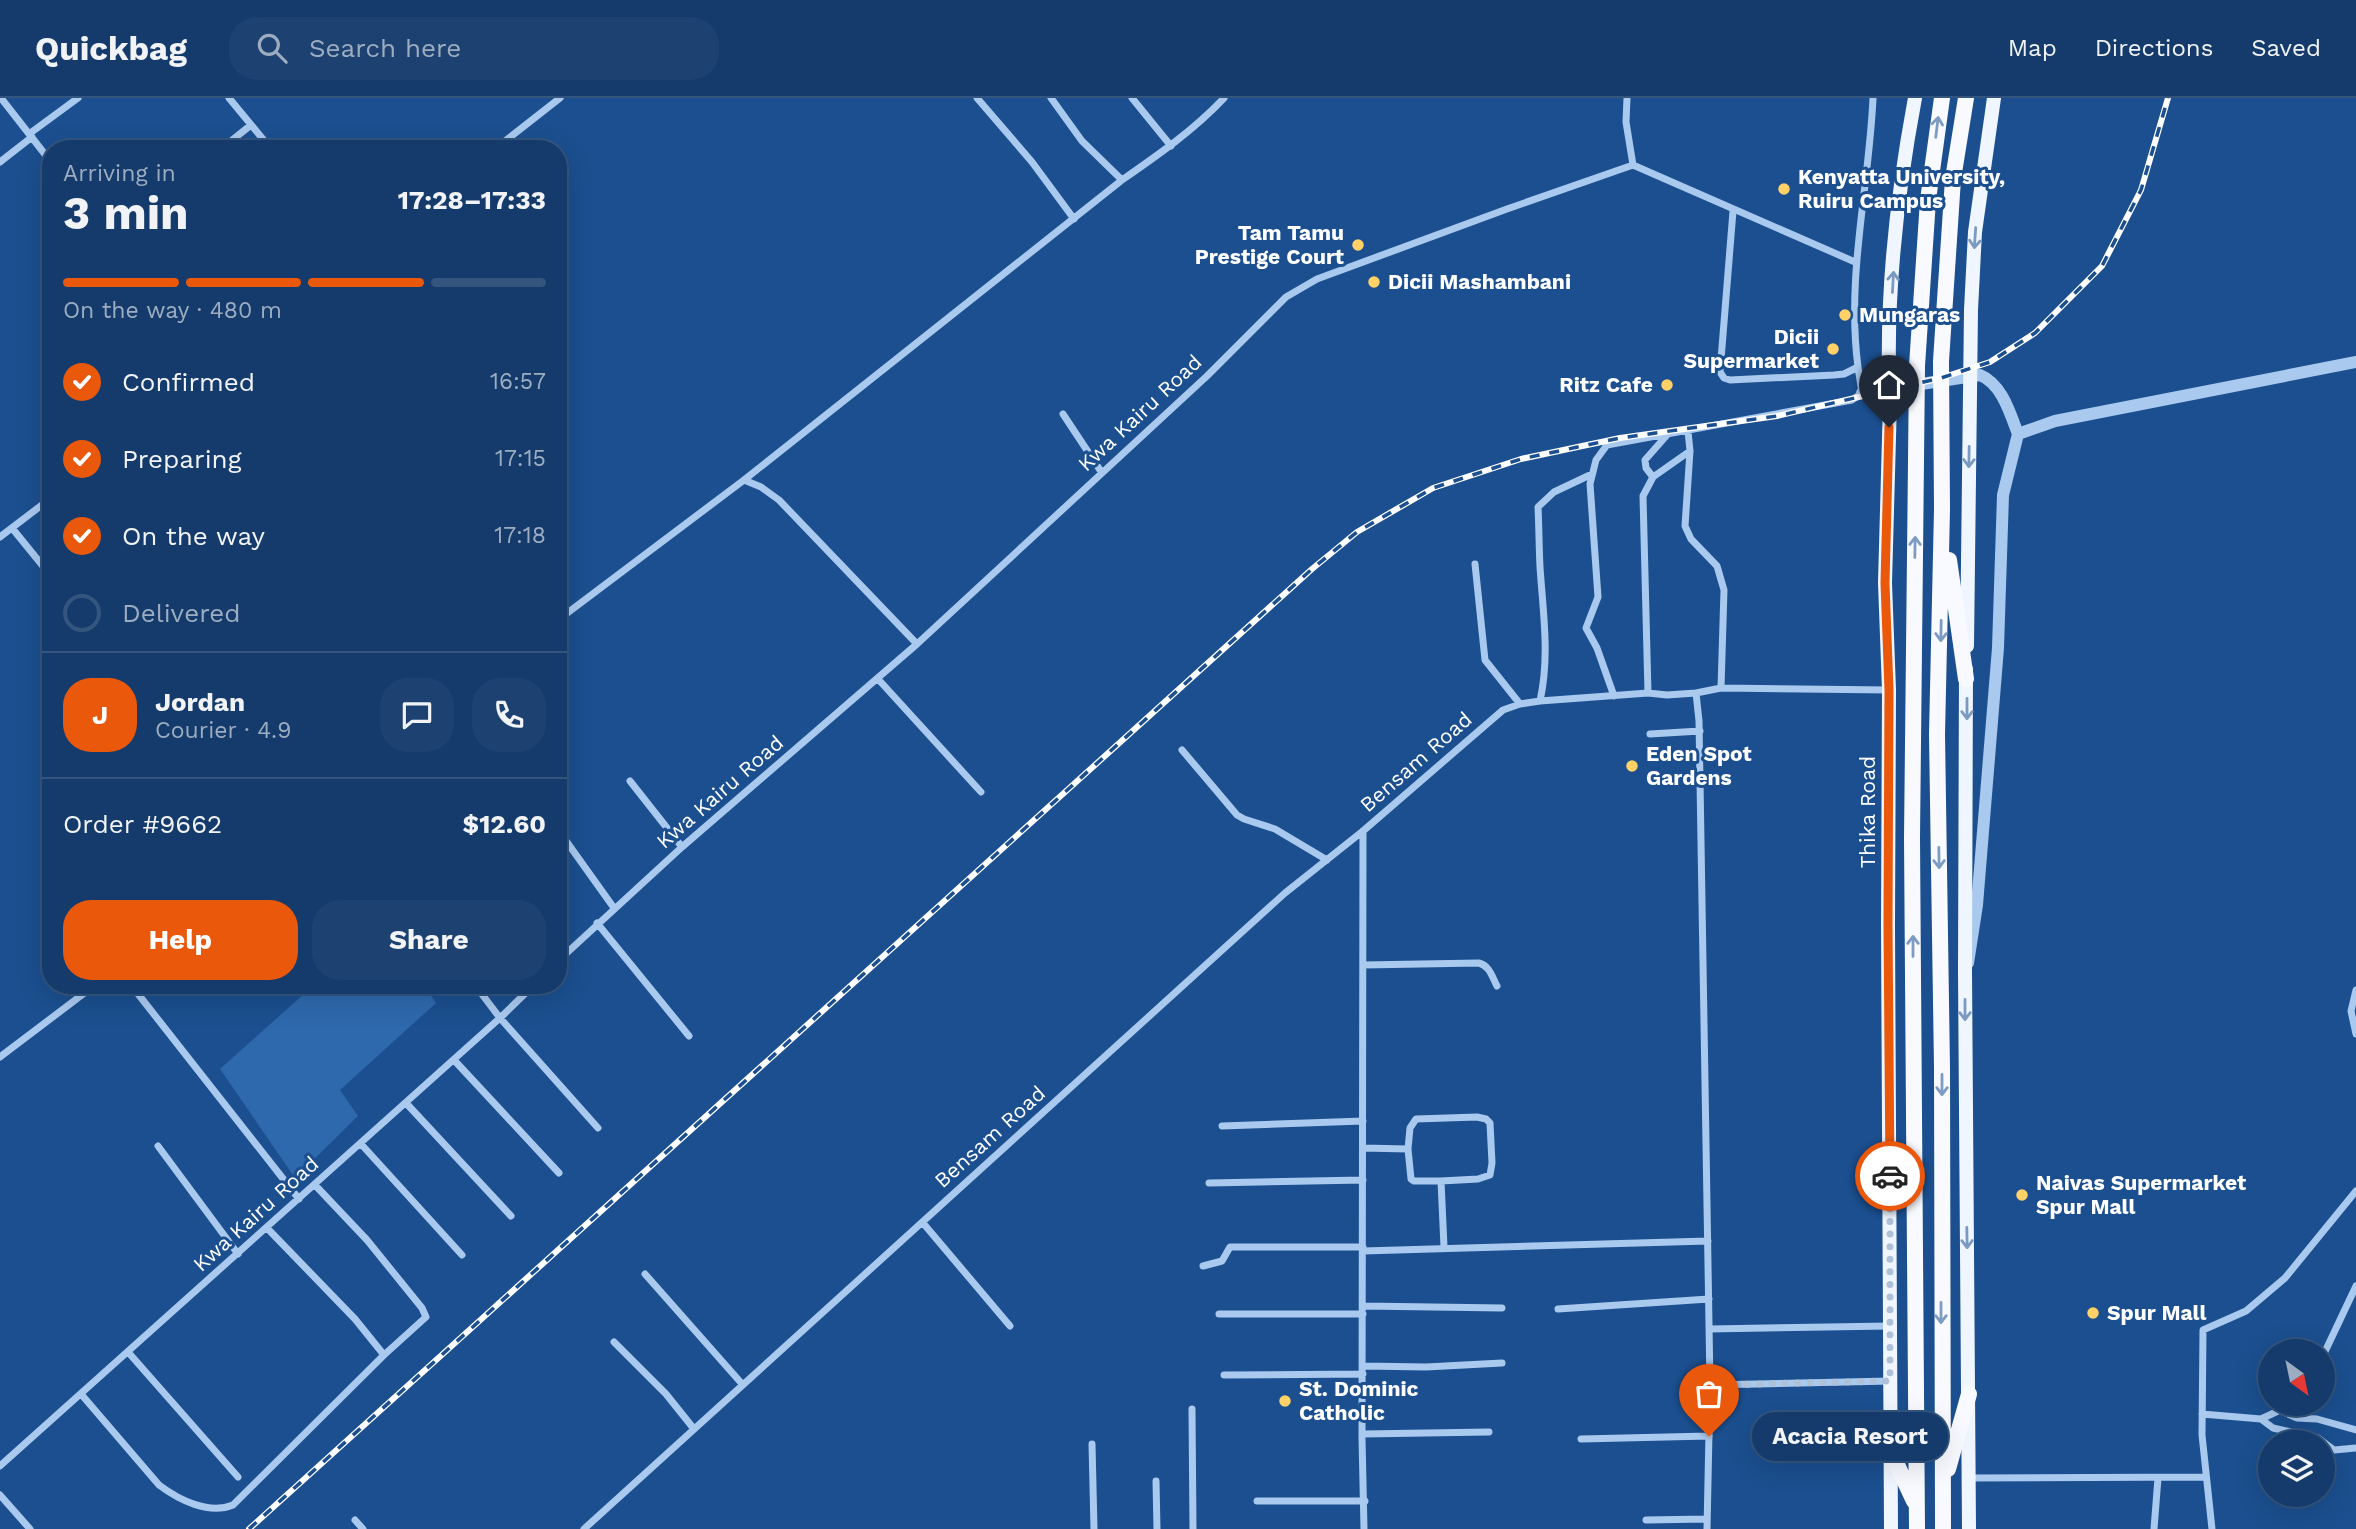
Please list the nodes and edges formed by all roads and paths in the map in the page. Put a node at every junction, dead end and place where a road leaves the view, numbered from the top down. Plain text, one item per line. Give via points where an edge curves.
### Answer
1 (1, 98) edge
2 (78, 98) edge
3 (229, 98) edge
4 (560, 98) edge
5 (976, 98) edge
6 (1051, 98) edge
7 (1132, 98) edge
8 (1224, 98) edge
9 (1627, 98) edge
10 (1873, 98) edge
11 (1915, 98) edge
12 (1942, 98) edge
13 (1966, 98) edge
14 (1994, 98) edge
15 (7, 105) junction
16 (0, 111) edge
17 (251, 125) junction
18 (31, 135) junction
19 (232, 140) edge
20 (264, 140) edge
21 (506, 140) edge
22 (1171, 146) junction
23 (42, 150) edge
24 (0, 162) edge
25 (1633, 165) junction
26 (1122, 180) junction
27 (1733, 211) junction
28 (1074, 219) junction
29 (1855, 262) junction
30 (2356, 362) edge
31 (1858, 368) junction
32 (1862, 393) junction
33 (1063, 414) dead end
34 (1688, 430) junction
35 (1668, 434) junction
36 (2018, 434) junction
37 (1690, 451) junction
38 (1102, 473) junction
39 (1592, 474) junction
40 (1653, 477) junction
41 (744, 480) junction
42 (42, 505) edge
43 (1942, 509) junction
44 (12, 528) junction
45 (0, 537) edge
46 (1475, 564) dead end
47 (42, 565) edge
48 (567, 613) edge
49 (917, 644) junction
50 (878, 679) junction
51 (1966, 679) junction
52 (1721, 688) junction
53 (1889, 690) junction
54 (1648, 693) junction
55 (1696, 693) junction
56 (1614, 696) junction
57 (1540, 701) junction
58 (1520, 704) junction
59 (1700, 731) junction
60 (1650, 734) dead end
61 (1182, 750) dead end
62 (630, 781) dead end
63 (981, 792) dead end
64 (1363, 831) junction
65 (567, 842) edge
66 (682, 846) junction
67 (1327, 860) junction
68 (614, 908) junction
69 (597, 923) junction
70 (567, 952) edge
71 (1363, 965) junction
72 (1965, 971) junction
73 (1497, 986) dead end
74 (2356, 990) edge
75 (83, 994) edge
76 (138, 994) edge
77 (482, 994) edge
78 (525, 994) edge
79 (500, 1018) junction
80 (2356, 1034) edge
81 (689, 1036) dead end
82 (0, 1058) edge
83 (454, 1060) junction
84 (406, 1103) junction
85 (1363, 1121) junction
86 (1222, 1126) dead end
87 (598, 1128) dead end
88 (360, 1144) junction
89 (158, 1146) dead end
90 (1363, 1147) junction
91 (1408, 1149) junction
92 (559, 1173) dead end
93 (1363, 1180) junction
94 (1441, 1181) junction
95 (1209, 1183) dead end
96 (315, 1185) junction
97 (2356, 1191) edge
98 (299, 1199) junction
99 (511, 1216) dead end
100 (923, 1223) junction
101 (267, 1227) junction
102 (1708, 1241) junction
103 (1444, 1247) junction
104 (1363, 1249) junction
105 (238, 1254) junction
106 (462, 1255) dead end
107 (1203, 1266) dead end
108 (645, 1274) dead end
109 (2356, 1286) edge
110 (1709, 1299) junction
111 (1502, 1308) dead end
112 (1558, 1309) dead end
113 (1363, 1310) junction
114 (1219, 1314) dead end
115 (1010, 1326) dead end
116 (1891, 1326) junction
117 (1709, 1329) junction
118 (2331, 1339) edge
119 (614, 1342) dead end
120 (128, 1352) junction
121 (384, 1355) junction
122 (1502, 1363) dead end
123 (1363, 1370) junction
124 (1224, 1375) dead end
125 (1890, 1381) junction
126 (743, 1385) junction
127 (1710, 1385) junction
128 (81, 1394) junction
129 (1969, 1394) junction
130 (1192, 1409) dead end
131 (2202, 1415) junction
132 (2267, 1416) edge
133 (2292, 1416) edge
134 (2261, 1419) junction
135 (694, 1429) junction
136 (2356, 1430) edge
137 (1489, 1432) dead end
138 (1363, 1434) junction
139 (1709, 1436) junction
140 (1581, 1438) dead end
141 (1092, 1444) dead end
142 (2356, 1448) edge
143 (1891, 1450) junction
144 (0, 1466) edge
145 (238, 1477) dead end
146 (2206, 1477) junction
147 (1970, 1478) junction
148 (2158, 1478) junction
149 (1156, 1481) dead end
150 (1942, 1491) junction
151 (0, 1495) edge
152 (1257, 1501) dead end
153 (1365, 1501) junction
154 (1917, 1507) junction
155 (1707, 1518) junction
156 (355, 1520) dead end
157 (1646, 1520) dead end
158 (30, 1529) edge
159 (363, 1529) edge
160 (584, 1529) edge
161 (1094, 1529) edge
162 (1157, 1529) edge
163 (1193, 1529) edge
164 (1364, 1529) edge
165 (1707, 1529) edge
166 (1891, 1529) edge
167 (1917, 1529) edge
168 (1943, 1529) edge
169 (1969, 1529) edge
170 (2154, 1529) edge
171 (2212, 1529) edge

1 - 15 street
2 - 18 street
3 - 17 street
4 - 21 street
5 - 28 street
6 - 26 street via 1082,141
7 - 22 street
8 - 22 street
9 - 25 street
10 - 29 street
53 -> 11 main road, Thika Road via 1885,583 1889,375 1900,198
154 -> 12 highway, Thika Road via 1912,838 1917,366 1928,200
13 - 43 highway via 1953,179 1941,361
14 -> 51 main road via 1975,232 1970,310
15 - 16 street
15 - 18 street
17 - 19 street
17 - 20 street
18 - 23 street
18 - 24 street
22 - 26 street
25 - 27 street
25 - 38 street, Kwa Kairu Road via 1317,279 1296,291
26 - 28 street
27 - 29 street
27 - 31 street via 1720,372 1724,378 1834,375
28 - 41 street
29 - 31 street
30 - 36 street via 2055,421
31 - 32 street
32 - 34 street via 1852,400
32 - 36 street via 1980,375 1998,391
33 - 38 street
34 - 35 street
34 - 37 street
35 - 39 street via 1607,445
35 - 40 street via 1645,460
36 - 72 street via 2003,495 1980,878
37 - 40 street
37 - 52 street via 1685,526 1717,566 1724,590
38 - 49 street, Kwa Kairu Road
39 - 56 street via 1598,597 1586,628
39 - 57 street via 1554,492 1538,507 1546,636
40 - 54 street via 1643,496
41 - 48 street
41 - 49 street via 779,500
42 - 44 street
43 - 51 highway
43 -> 150 highway via 1937,734
44 - 45 street
44 - 47 street
46 - 58 street via 1485,660
49 - 50 street, Kwa Kairu Road
50 - 63 street
50 - 66 street, Kwa Kairu Road
51 -> 72 main road
52 - 53 street, Bensam Road
52 - 55 street, Bensam Road
53 - 116 main road, Thika Road
54 - 55 street, Bensam Road
54 - 56 street, Bensam Road
55 - 59 street
56 - 57 street, Bensam Road
57 - 58 street, Bensam Road
58 - 64 street, Bensam Road via 1503,710
59 - 60 street
59 - 102 street
61 - 67 street via 1237,815 1286,834
62 - 66 street
64 - 67 street, Bensam Road
64 - 71 street
65 - 68 street
66 - 68 street, Kwa Kairu Road
67 - 100 street, Bensam Road via 1275,902
68 - 69 street, Kwa Kairu Road
69 - 70 street, Kwa Kairu Road
69 - 81 street
71 - 73 street via 1479,963 1485,964
71 - 85 street
72 -> 129 main road
74 - 80 street via 2351,1011
75 - 82 street
76 - 98 street
77 - 79 street
78 - 79 street, Kwa Kairu Road
79 - 83 street, Kwa Kairu Road
79 - 87 street
83 - 84 street, Kwa Kairu Road
83 - 92 street
84 - 88 street, Kwa Kairu Road
84 - 99 street
85 - 86 street
85 - 90 street
88 - 96 street, Kwa Kairu Road
88 - 106 street
89 - 105 street
90 - 91 street
90 - 93 street
91 - 94 street via 1411,1179
91 - 94 street via 1416,1119 1486,1119 1490,1123 1490,1175
93 - 95 street
93 - 104 street
94 - 103 street
96 - 98 street, Kwa Kairu Road
96 - 121 street via 367,1240 426,1314
97 - 131 street via 2286,1278 2246,1311 2203,1330
98 - 101 street, Kwa Kairu Road
100 - 115 street
100 - 126 street, Bensam Road
101 - 105 street, Kwa Kairu Road
101 - 121 street
102 - 103 street
102 - 110 street
103 - 104 street
104 - 107 street via 1230,1247 1222,1261
104 - 113 street
105 - 120 street, Kwa Kairu Road
108 - 126 street
109 - 118 street
110 - 112 street
110 - 117 street
111 - 113 street
113 - 114 street
113 - 123 street
116 - 117 street
116 - 125 main road, Thika Road
117 - 127 street
119 - 135 street
120 - 128 street, Kwa Kairu Road
120 - 145 street
121 - 128 street via 233,1505 222,1510 180,1498 159,1485
122 - 123 street
123 - 124 street
123 - 138 street
125 - 127 street
125 - 143 main road, Thika Road
126 - 135 street, Bensam Road
127 - 139 street
128 - 144 street, Kwa Kairu Road
129 - 147 main road
129 - 150 highway
130 - 163 street
131 - 134 street
131 - 146 street
132 - 134 street
133 - 136 street
134 - 142 street via 2273,1428 2318,1438 2334,1450
135 - 160 street, Bensam Road
137 - 138 street
138 - 153 street
139 - 140 street
139 - 155 street
141 - 161 street
143 - 154 highway
143 - 166 main road, Thika Road
146 - 148 street
146 - 171 street
147 - 148 street
147 - 169 main road
148 - 170 street
149 - 162 street
150 - 168 highway
151 - 158 street
152 - 153 street
153 - 164 street
154 - 167 highway, Thika Road
155 - 157 street
155 - 165 street
156 - 159 street

